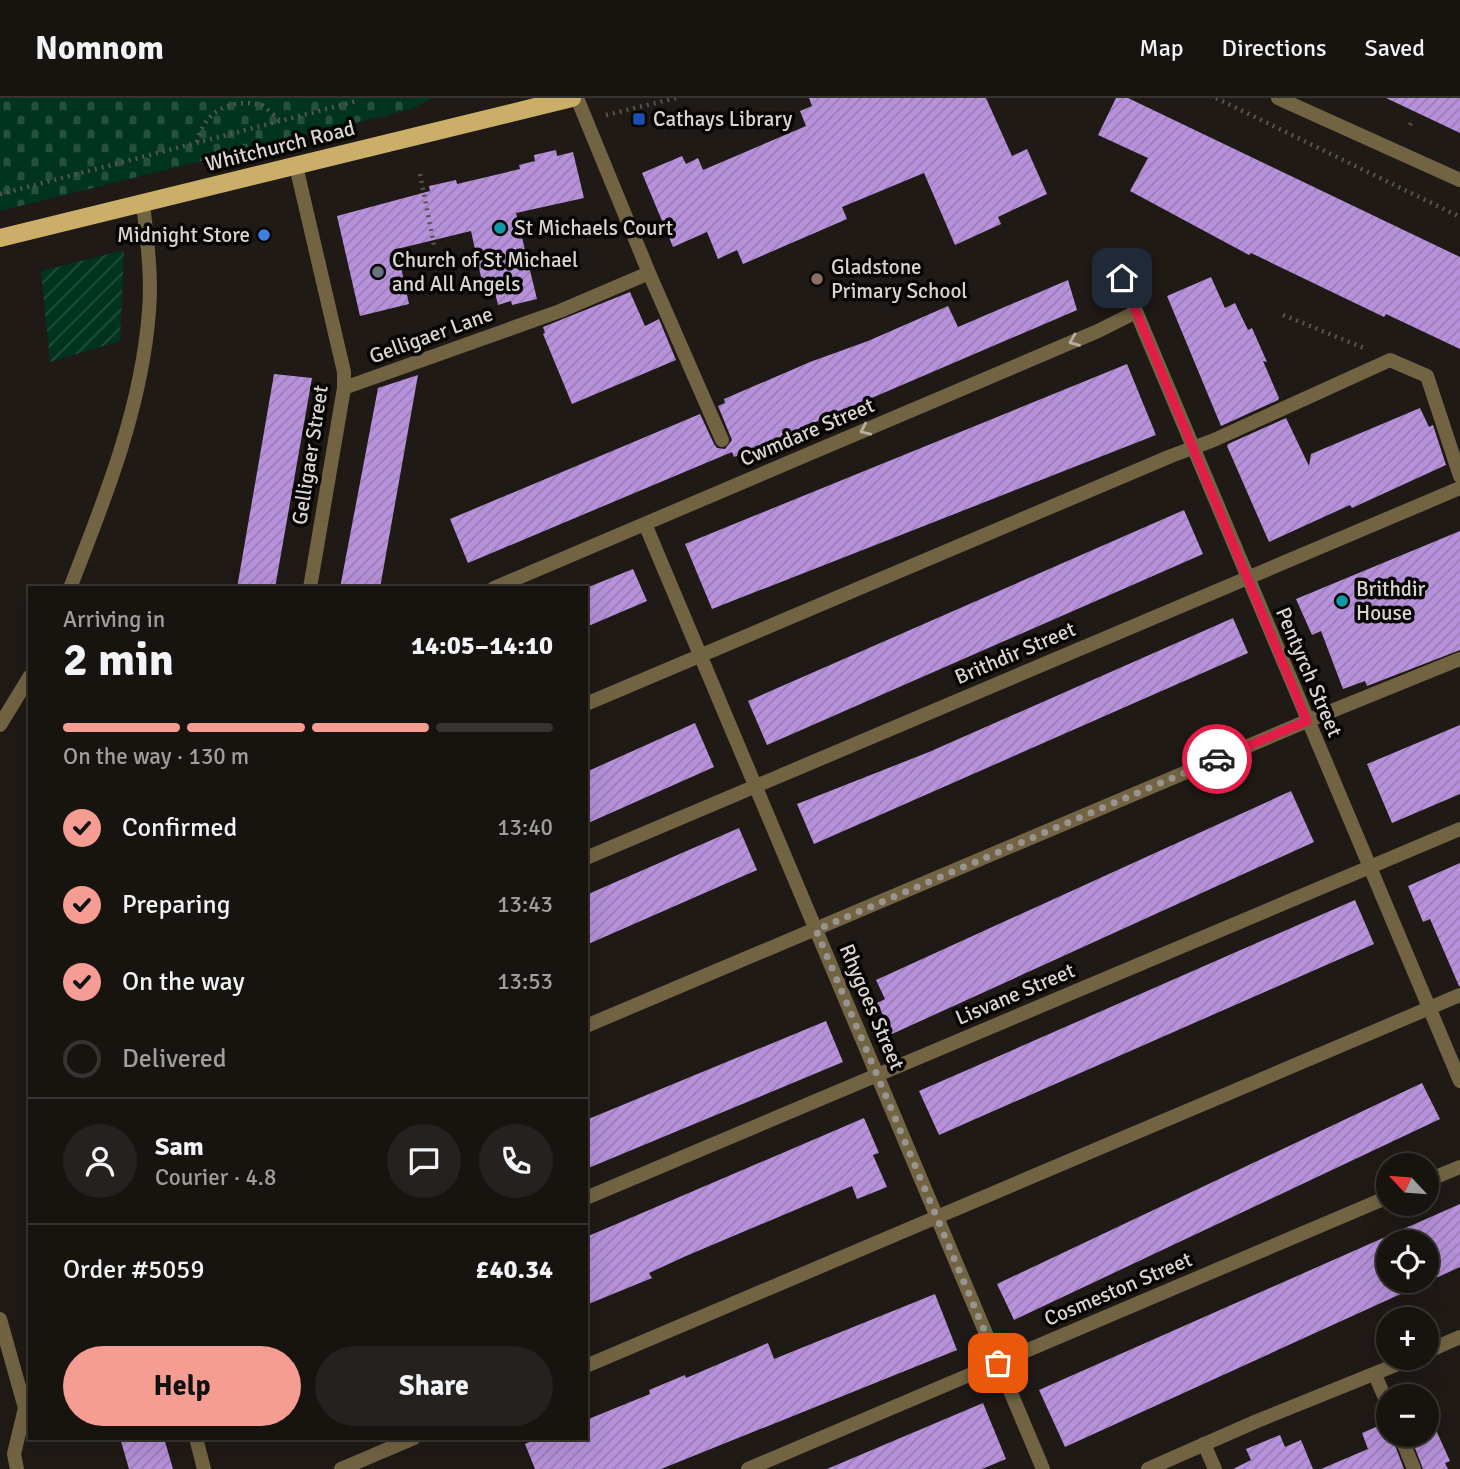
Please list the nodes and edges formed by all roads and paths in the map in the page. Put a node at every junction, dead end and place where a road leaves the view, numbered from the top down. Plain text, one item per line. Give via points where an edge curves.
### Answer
1 (572, 98) edge
2 (577, 98) edge
3 (1216, 98) edge
4 (1279, 98) edge
5 (357, 101) dead end
6 (1413, 119) dead end
7 (280, 121) junction
8 (1410, 125) dead end
9 (197, 142) junction
10 (296, 166) junction
11 (420, 174) dead end
12 (1460, 180) edge
13 (0, 194) edge
14 (143, 204) junction
15 (1460, 217) edge
16 (0, 237) edge
17 (435, 245) dead end
18 (649, 273) junction
19 (1122, 278) dead end
20 (1136, 312) junction
21 (1283, 315) dead end
22 (1390, 360) junction
23 (344, 388) junction
24 (723, 440) dead end
25 (1192, 448) junction
26 (1460, 476) edge
27 (1460, 488) edge
28 (645, 524) junction
29 (1247, 578) junction
30 (71, 586) edge
31 (310, 586) edge
32 (499, 586) edge
33 (700, 655) junction
34 (1460, 659) edge
35 (28, 679) edge
36 (588, 703) edge
37 (1307, 721) junction
38 (0, 725) edge
39 (756, 786) junction
40 (1460, 829) edge
41 (588, 857) edge
42 (1369, 867) junction
43 (816, 930) junction
44 (1460, 995) edge
45 (1429, 1008) junction
46 (588, 1025) edge
47 (878, 1074) junction
48 (1460, 1081) edge
49 (1460, 1167) edge
50 (1439, 1176) edge
51 (588, 1197) edge
52 (1376, 1202) edge
53 (937, 1219) junction
54 (0, 1319) edge
55 (1460, 1338) edge
56 (1439, 1347) edge
57 (998, 1363) junction
58 (588, 1365) edge
59 (1386, 1370) edge
60 (1375, 1375) junction
61 (1379, 1384) edge
62 (197, 1440) edge
63 (409, 1440) edge
64 (1204, 1444) junction
65 (1405, 1447) edge
66 (17, 1469) edge
67 (204, 1469) edge
68 (341, 1469) edge
69 (748, 1469) edge
70 (1043, 1469) edge
71 (1148, 1469) edge
72 (1215, 1469) edge
73 (1414, 1469) edge

1 - 10 main road, Whitchurch Road
2 - 18 street
3 - 15 path
4 - 12 street
5 - 7 path
6 - 8 path
7 - 9 path
7 - 9 path via 262,104 226,100 213,108
9 - 13 path
10 - 14 main road, Whitchurch Road
10 - 23 street, Gelligaer Street
11 - 17 path
14 - 16 main road, Whitchurch Road
14 - 30 street via 149,311 136,396 112,478
18 - 23 street, Gelligaer Lane via 560,311
18 - 24 street
19 - 20 street, Pentyrch Street
20 - 25 street, Pentyrch Street
20 -> 28 street, Cwmdare Street
21 - 22 path
22 - 25 street
22 - 26 street via 1427,376
23 - 31 street, Gelligaer Street
25 - 29 street, Pentyrch Street
25 - 33 street
27 - 29 street, Brithdir Street
28 - 32 street, Cwmdare Street
28 - 33 street, Rhygoes Street
29 - 37 street, Pentyrch Street
29 - 39 street, Brithdir Street
33 - 36 street
33 - 39 street, Rhygoes Street
34 - 37 street
35 - 38 street
37 - 42 street, Pentyrch Street
37 - 43 street
39 - 41 street, Brithdir Street
39 - 43 street, Rhygoes Street
40 - 42 street, Lisvane Street
42 - 45 street, Pentyrch Street
42 - 47 street, Lisvane Street
43 - 46 street
43 - 47 street, Rhygoes Street
44 - 45 street
45 - 48 street, Pentyrch Street
45 - 53 street
47 - 51 street, Lisvane Street
47 - 53 street, Rhygoes Street
49 - 50 street
52 - 57 street, Cosmeston Street
53 - 57 street, Rhygoes Street
53 - 58 street
54 - 66 street via 24,1408 14,1454
55 - 56 street
57 - 69 street, Cosmeston Street
57 - 70 street, Rhygoes Street
59 - 60 street
60 - 61 street
60 - 64 street
62 - 67 street
63 - 68 street
64 - 71 street
64 - 72 street
65 - 73 street

